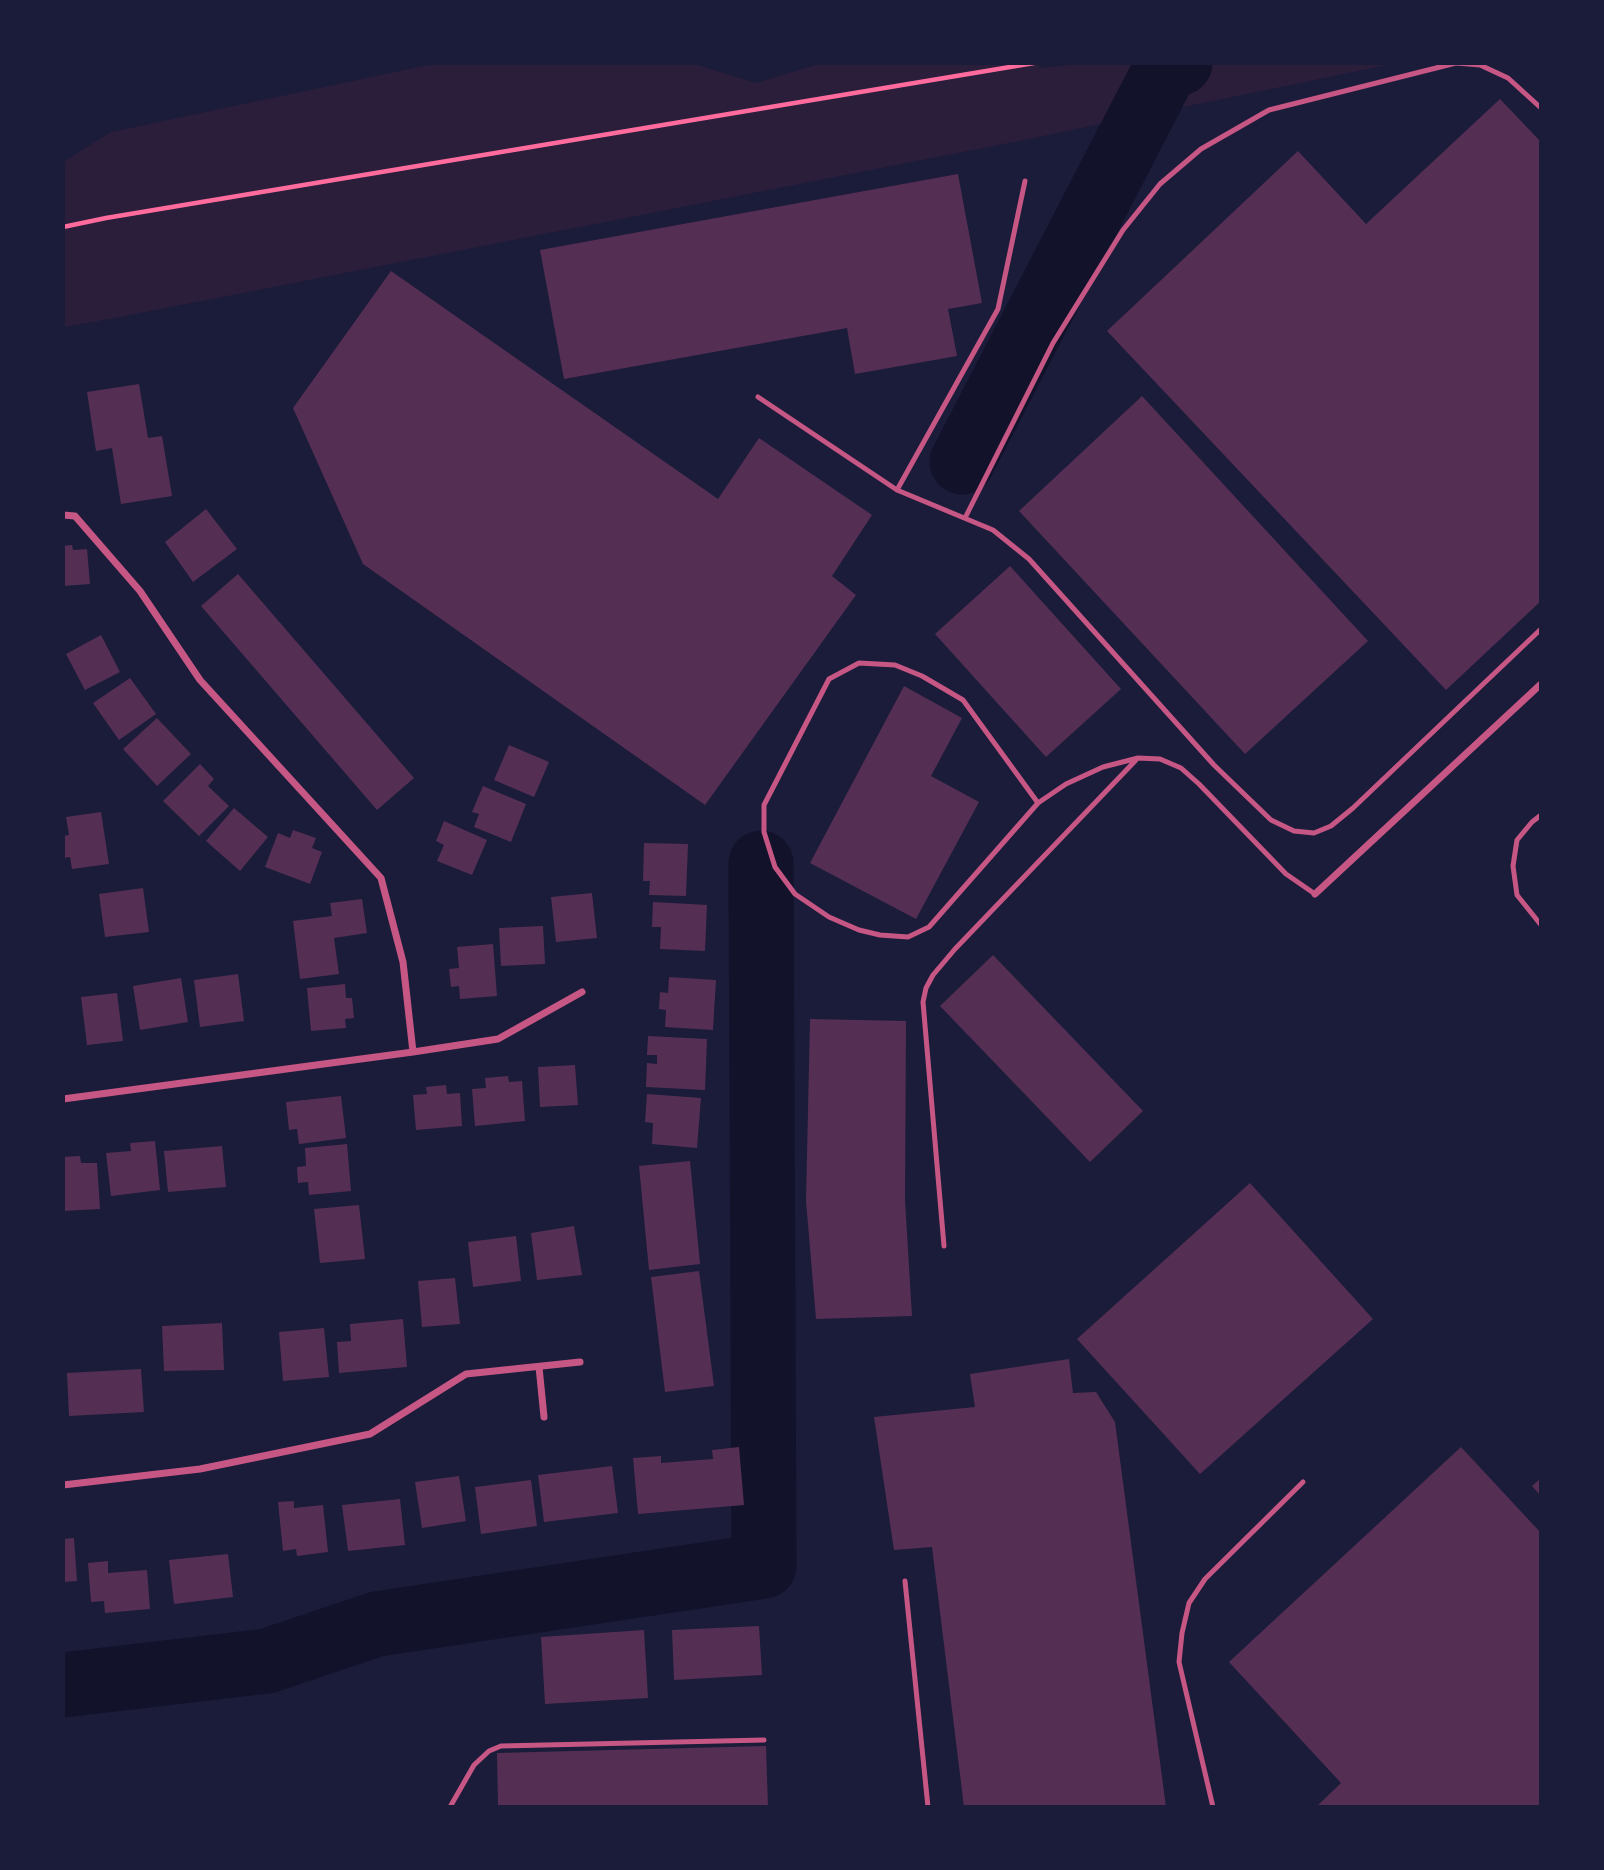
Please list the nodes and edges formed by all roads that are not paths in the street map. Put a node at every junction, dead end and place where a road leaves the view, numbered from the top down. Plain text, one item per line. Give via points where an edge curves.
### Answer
1 (1541, 108) edge
2 (1025, 181) dead end
3 (758, 397) dead end
4 (897, 490) junction
5 (63, 515) edge
6 (965, 518) junction
7 (1541, 629) edge
8 (1541, 684) edge
9 (1138, 758) junction
10 (1038, 803) junction
11 (1541, 815) edge
12 (1315, 894) joint
13 (1541, 925) edge
14 (582, 992) dead end
15 (413, 1052) junction
16 (63, 1099) edge
17 (944, 1246) dead end
18 (580, 1362) dead end
19 (539, 1367) junction
20 (544, 1417) dead end
21 (1303, 1482) dead end
22 (63, 1485) edge
23 (905, 1581) dead end
24 (764, 1740) dead end
25 (450, 1807) edge
26 (928, 1807) edge
27 (1213, 1807) edge

1 - 6 lane via 1508,78 1480,65 1456,63 1269,110 1201,149 1160,184 1123,230 1053,343
2 - 4 lane via 998,309
3 - 4 lane
4 - 6 lane
5 - 15 street via 75,516 140,591 200,680 381,878 402,961
6 - 7 lane via 993,530 1029,559 1214,765 1271,820 1294,831 1314,833 1331,826
8 - 12 street
9 - 10 lane via 1103,767
9 - 12 lane via 1160,759 1181,768 1286,874
9 - 17 lane via 955,949 926,988 923,1002
10 - 10 lane via 963,699 895,665 859,663 829,678 764,805 764,832 775,867 795,894 859,930 908,937 929,927
11 - 13 lane via 1517,840 1513,866 1517,895
14 - 15 street via 498,1039
15 - 16 street
18 - 19 street
19 - 20 street
19 - 22 street via 466,1374 370,1434 200,1469
21 - 27 lane via 1205,1579 1189,1603 1179,1662
23 - 26 lane
24 - 25 lane via 501,1746 474,1765

